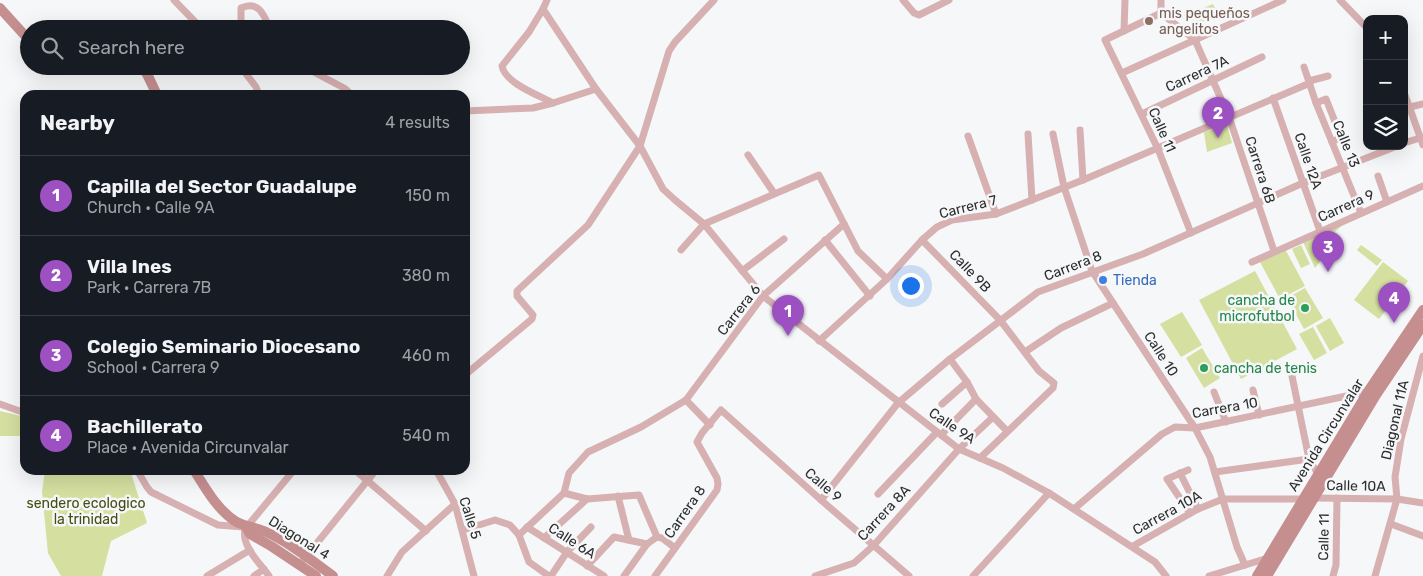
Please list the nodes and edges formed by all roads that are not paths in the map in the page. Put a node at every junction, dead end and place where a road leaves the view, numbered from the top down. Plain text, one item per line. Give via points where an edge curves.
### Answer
1 (174, 0) edge
2 (547, 0) edge
3 (714, 0) edge
4 (903, 0) edge
5 (949, 0) edge
6 (1125, 0) edge
7 (1161, 0) edge
8 (1283, 0) edge
9 (1340, 0) edge
10 (1269, 3) edge
11 (0, 8) edge
12 (543, 9) junction
13 (1161, 13) junction
14 (193, 20) edge
15 (241, 20) edge
16 (266, 20) edge
17 (1363, 24) edge
18 (20, 30) edge
19 (1124, 31) junction
20 (1195, 40) junction
21 (1262, 57) dead end
22 (1304, 67) dead end
23 (1122, 74) junction
24 (147, 75) edge
25 (249, 75) edge
26 (319, 75) edge
27 (1328, 76) dead end
28 (1212, 81) junction
29 (1310, 82) junction
30 (596, 89) junction
31 (155, 90) edge
32 (257, 90) edge
33 (346, 90) edge
34 (1273, 98) junction
35 (1408, 102) edge
36 (553, 103) junction
37 (1316, 103) junction
38 (1423, 104) edge
39 (1410, 107) junction
40 (470, 110) edge
41 (1142, 114) junction
42 (1229, 117) junction
43 (1080, 130) dead end
44 (1028, 134) dead end
45 (1053, 134) dead end
46 (968, 136) dead end
47 (1422, 137) edge
48 (1332, 142) junction
49 (1408, 142) edge
50 (1423, 145) edge
51 (640, 146) junction
52 (1158, 149) junction
53 (1387, 150) edge
54 (748, 155) dead end
55 (1342, 168) junction
56 (1378, 176) dead end
57 (1083, 180) junction
58 (1303, 183) junction
59 (1423, 186) edge
60 (1064, 187) junction
61 (774, 193) junction
62 (1032, 200) junction
63 (1257, 202) junction
64 (1387, 202) junction
65 (1361, 213) junction
66 (996, 214) junction
67 (704, 224) junction
68 (844, 224) junction
69 (1320, 231) junction
70 (1191, 234) junction
71 (784, 239) dead end
72 (825, 240) junction
73 (922, 240) junction
74 (681, 250) dead end
75 (1274, 251) junction
76 (1252, 262) dead end
77 (742, 271) junction
78 (1092, 271) junction
79 (887, 279) junction
80 (764, 296) junction
81 (870, 296) junction
82 (1112, 303) junction
83 (1423, 310) edge
84 (1000, 320) junction
85 (1423, 325) edge
86 (819, 341) junction
87 (1025, 352) junction
88 (1423, 356) edge
89 (950, 359) junction
90 (470, 371) edge
91 (1420, 375) edge
92 (1292, 376) dead end
93 (967, 382) junction
94 (1253, 390) dead end
95 (1214, 392) dead end
96 (1373, 393) junction
97 (686, 400) junction
98 (976, 400) junction
99 (898, 403) junction
100 (0, 404) edge
101 (942, 404) dead end
102 (1299, 407) junction
103 (721, 410) joint
104 (20, 411) edge
105 (1260, 415) junction
106 (993, 417) junction
107 (1226, 422) junction
108 (710, 425) junction
109 (1194, 428) junction
110 (1007, 431) junction
111 (939, 433) junction
112 (959, 449) junction
113 (980, 458) junction
114 (1309, 459) junction
115 (1188, 470) dead end
116 (1215, 472) junction
117 (1180, 473) junction
118 (1318, 474) junction
119 (140, 475) edge
120 (197, 475) edge
121 (290, 475) edge
122 (361, 475) edge
123 (372, 475) edge
124 (439, 475) edge
125 (367, 480) junction
126 (564, 493) junction
127 (878, 494) dead end
128 (1049, 494) junction
129 (618, 496) junction
130 (1314, 498) junction
131 (1337, 498) junction
132 (587, 499) junction
133 (1223, 499) junction
134 (1302, 499) junction
135 (1397, 499) junction
136 (821, 500) junction
137 (1423, 503) edge
138 (455, 504) junction
139 (1074, 509) junction
140 (1198, 509) junction
141 (1190, 513) junction
142 (1392, 524) junction
143 (246, 527) junction
144 (527, 527) junction
145 (592, 527) dead end
146 (463, 530) junction
147 (426, 531) junction
148 (519, 534) junction
149 (1423, 536) edge
150 (657, 537) junction
151 (544, 538) junction
152 (629, 540) junction
153 (647, 544) junction
154 (874, 545) junction
155 (1133, 546) junction
156 (675, 548) junction
157 (250, 550) junction
158 (567, 552) junction
159 (303, 560) junction
160 (1271, 560) junction
161 (1244, 565) junction
162 (587, 566) junction
163 (264, 569) junction
164 (207, 576) edge
165 (254, 576) edge
166 (269, 576) edge
167 (316, 576) edge
168 (333, 576) edge
169 (387, 576) edge
170 (474, 576) edge
171 (550, 576) edge
172 (604, 576) edge
173 (624, 576) edge
174 (656, 576) edge
175 (815, 576) edge
176 (909, 576) edge
177 (973, 576) edge
178 (1166, 576) edge
179 (1209, 576) edge
180 (1257, 576) edge
181 (1267, 576) edge
182 (1333, 576) edge
183 (1375, 576) edge

1 - 14 street
2 - 12 street
3 - 51 street via 669,51
4 - 5 street via 917,15
6 - 19 street
7 - 13 street
8 - 10 street
9 - 17 street
10 - 20 street
11 - 18 main road
12 - 30 street, Calle 9A
12 - 36 street via 502,66 510,80
13 - 19 street
13 - 20 street, Carrera 6B
15 - 16 street via 241,8 247,2 260,6
19 - 23 street, Calle 11 via 1106,40
20 - 23 street
20 - 28 street, Carrera 6B
21 - 28 street, Carrera 7A
22 - 29 street, Calle 13
23 - 41 street, Calle 11
24 - 31 main road
25 - 32 street
26 - 33 street
27 - 29 street, Carrera 7
28 - 41 street, Carrera 7A
28 - 42 street, Carrera 6B
29 - 34 street, Carrera 7
29 - 37 street, Calle 13
30 - 36 street
30 - 51 street, Calle 9A
34 - 42 street, Carrera 7
34 - 58 street, Calle 12A
35 - 39 street
36 - 40 street via 533,108
37 - 48 street, Calle 13
37 - 48 street, Calle 13 via 1326,99 1341,137
38 - 39 street
39 - 47 street
41 - 52 street, Calle 11
42 - 52 street, Carrera 7
42 - 63 street, Carrera 6B
43 - 57 street
44 - 62 street
45 - 60 street, Calle 10
46 - 66 street
47 - 49 street
47 - 50 street
48 - 55 street, Calle 13
51 - 67 street, Calle 9A via 664,188
51 - 90 street via 588,225 517,291 517,296 533,317
52 - 57 street, Carrera 7
52 - 70 street, Calle 11
53 - 55 street, Carrera 8
54 - 61 street
55 - 58 street, Carrera 8
55 - 65 street, Calle 13
56 - 64 street
57 - 60 street, Carrera 7
58 - 63 street, Carrera 8
58 - 69 street, Calle 12A
59 - 64 street, Carrera 9
60 - 62 street, Carrera 7
60 - 78 street, Calle 10
61 - 67 street
61 - 68 street via 819,175
62 - 66 street, Carrera 7
63 - 70 street, Carrera 8
63 - 75 street, Carrera 6B
64 - 65 street, Carrera 9
65 - 69 street, Carrera 9
66 - 73 street, Carrera 7 via 952,220
67 - 74 street
67 - 77 street, Calle 9A
68 - 72 street, Carrera 6
68 - 79 street via 858,251
69 - 75 street, Carrera 9
70 - 78 street, Carrera 8
71 - 77 street
72 - 80 street, Carrera 6
72 - 81 street
73 - 79 street, Carrera 7
73 - 84 street, Calle 9B
75 - 76 street, Carrera 9
77 - 80 street, Calle 9A
78 - 82 street, Calle 10
78 - 84 street, Carrera 8 via 1038,292
79 - 81 street, Carrera 7
80 - 86 street, Calle 9A
80 - 97 street, Carrera 6
81 - 86 street, Carrera 7
82 - 87 street via 1061,328
82 - 109 street, Calle 10
83 - 96 main road, Avenida Circunvalar
84 - 87 street, Calle 9B
84 - 89 street, Carrera 8
85 - 96 main road, Avenida Circunvalar
86 - 99 street, Calle 9A
87 - 110 street, Calle 9B via 1054,383 1053,388
88 - 91 street, Diagonal 11A
89 - 93 street
89 - 99 street, Carrera 8
91 - 135 street, Diagonal 11A via 1401,439 1395,477
92 - 102 street
93 - 98 street
93 - 101 street
94 - 105 street
95 - 107 street
96 - 102 street, Carrera 10
96 - 118 main road, Avenida Circunvalar
96 - 130 main road, Avenida Circunvalar
97 - 108 street
97 - 126 street via 642,427 588,452 569,473
98 - 106 street
98 - 111 street
99 - 111 street, Calle 9A
99 - 136 street, Carrera 8
100 - 104 street
102 - 105 street, Carrera 10
102 - 114 street
103 - 108 street, Carrera 8
103 - 136 street, Calle 9
105 - 107 street, Carrera 10
106 - 110 street
106 - 112 street, Carrera 8A
107 - 109 street, Carrera 10
108 - 156 street, Carrera 8 via 697,442 718,484
109 - 116 street, Calle 10
109 - 139 street, Carrera 10 via 1175,427 1162,434
110 - 113 street
111 - 112 street, Calle 9A
111 - 127 street
112 - 113 street, Calle 9A
112 - 154 street, Carrera 8A
113 - 128 street, Calle 9A
114 - 116 street
114 - 118 street
115 - 117 street
116 - 133 street, Calle 10
117 - 140 street
117 - 141 street via 1167,479
118 - 134 main road, Avenida Circunvalar
119 - 143 street via 151,492 218,525
120 - 143 main road, Diagonal 4 via 212,499
121 - 143 street
122 - 125 street
123 - 125 street
124 - 138 street, Calle 5
125 - 147 street
125 - 159 street
126 - 132 street
126 - 144 street, Calle 6A
128 - 139 street, Calle 9A
128 - 177 street
129 - 132 street
129 - 150 street via 637,495
129 - 152 street
130 - 131 street, Calle 10A
130 - 160 main road, Avenida Circunvalar
131 - 135 street, Calle 10A
131 - 182 street, Calle 11
132 - 151 street
133 - 134 street, Carrera 10A
133 - 140 street, Carrera 10A
133 - 161 street, Calle 10
134 - 160 main road, Avenida Circunvalar
135 - 137 street
135 - 142 street, Diagonal 11A
136 - 154 street, Calle 9
138 - 146 street, Calle 5
138 - 147 street
139 - 155 street, Calle 9A
140 - 141 street, Carrera 10A
141 - 155 street, Carrera 10A
142 - 149 street
142 - 183 street, Diagonal 11A
143 - 157 street via 244,534
143 - 159 main road, Diagonal 4 via 250,534
144 - 148 street, Calle 6A
144 - 151 street, Calle 6A
145 - 158 street
146 - 148 street via 495,520 510,525
146 - 170 street, Calle 5
147 - 169 street via 402,552
148 - 171 street via 529,562
150 - 153 street
150 - 156 street
151 - 158 street, Calle 6A
152 - 153 street
152 - 162 street via 614,537
153 - 173 street
154 - 175 street, Carrera 8A via 854,563
154 - 176 street, Calle 9
155 - 178 street, Calle 9A via 1156,562
156 - 174 street, Carrera 8
157 - 163 street
157 - 164 street
158 - 162 street, Calle 6A
158 - 171 street
159 - 167 main road, Diagonal 4
159 - 168 main road, Diagonal 4
160 - 161 street
160 - 180 main road, Avenida Circunvalar
160 - 181 main road, Avenida Circunvalar
161 - 179 street
162 - 172 street, Calle 6A
163 - 165 street
163 - 166 street

